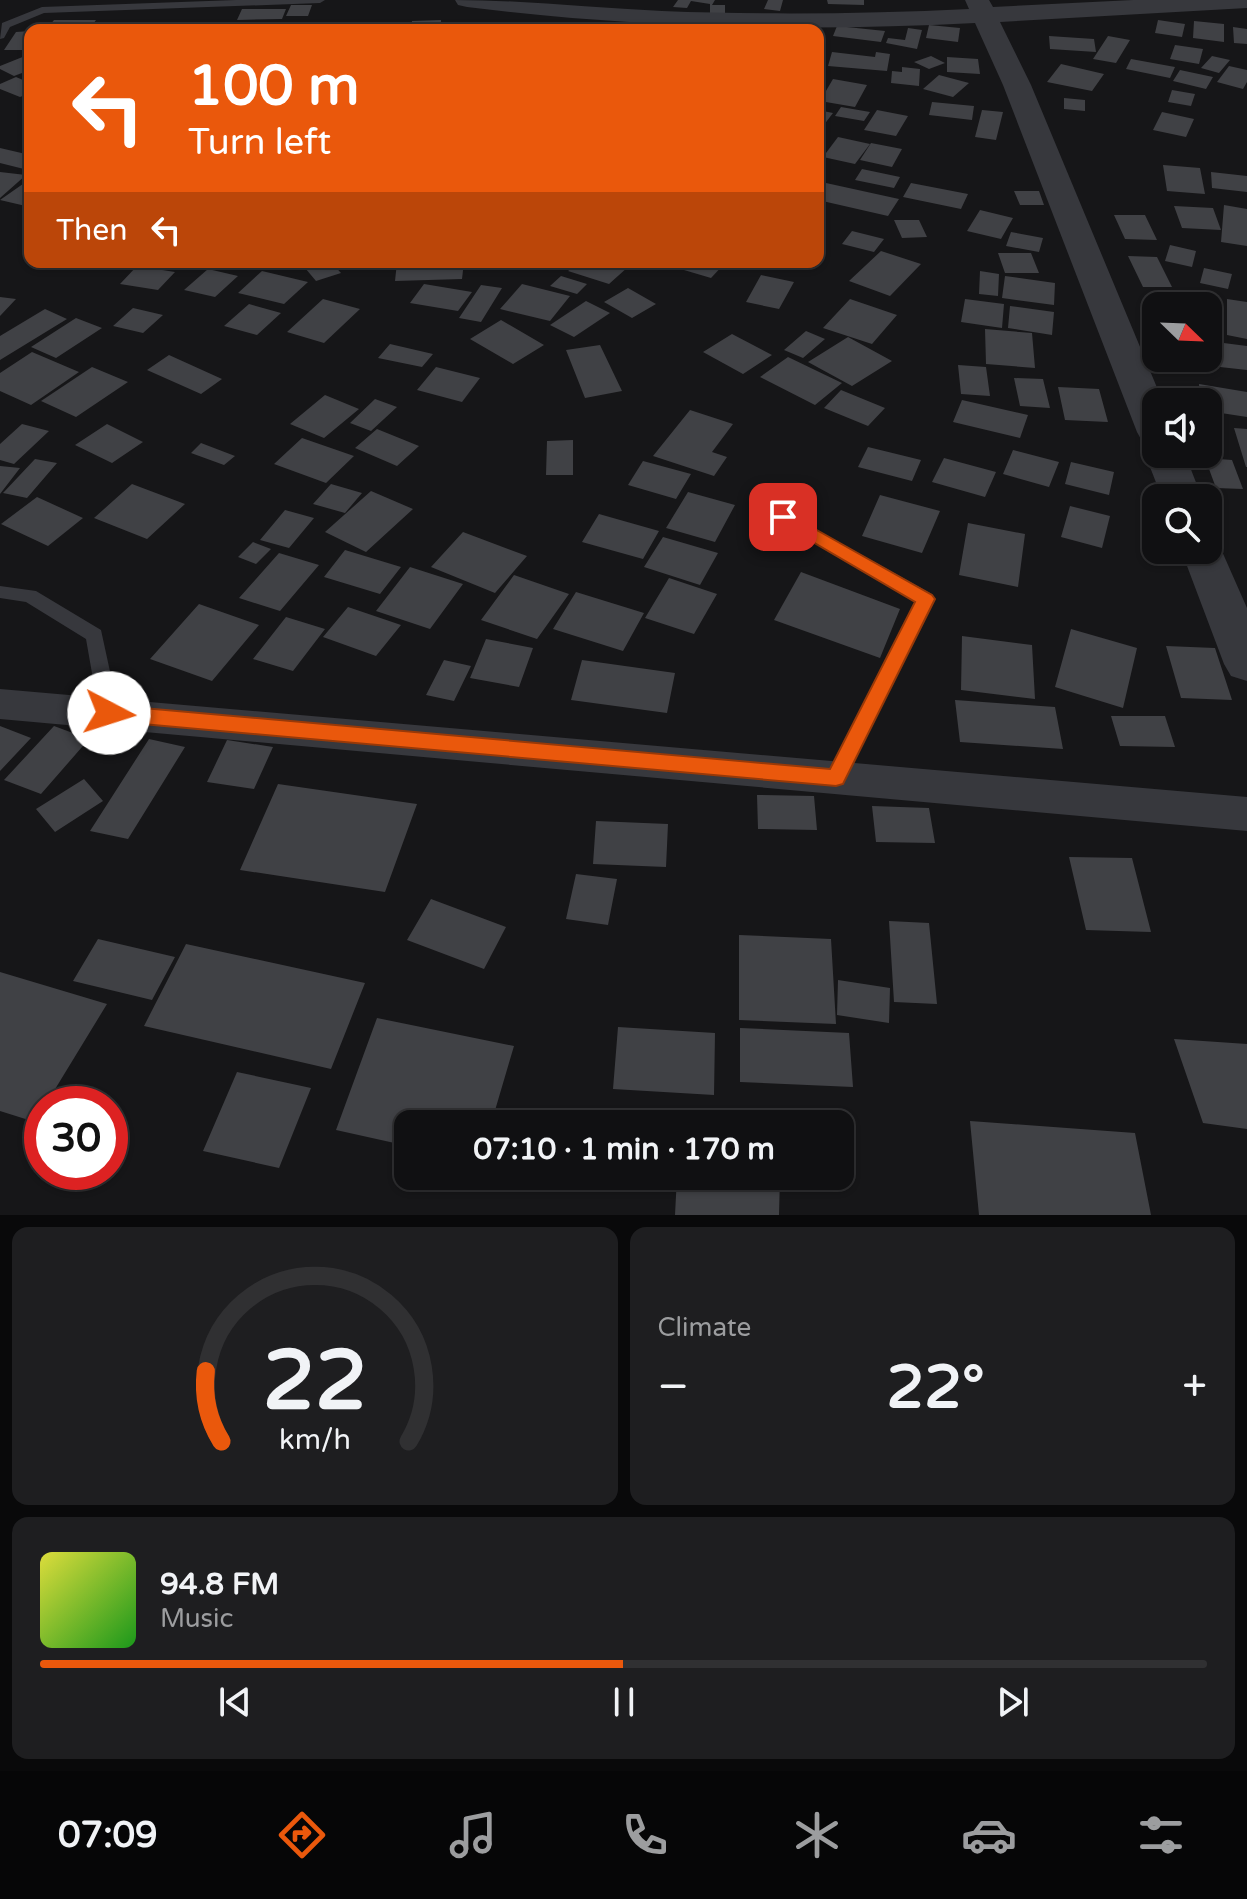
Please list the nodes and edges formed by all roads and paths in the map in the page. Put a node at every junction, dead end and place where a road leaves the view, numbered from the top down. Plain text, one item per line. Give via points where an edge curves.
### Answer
1 (320, 0) edge
2 (467, 0) edge
3 (1247, 1) edge
4 (980, 8) edge
5 (0, 36) edge
6 (1142, 397) edge
7 (783, 517) dead end
8 (1208, 564) edge
9 (0, 592) edge
10 (1247, 664) edge
11 (0, 704) edge
12 (109, 713) junction
13 (836, 778) junction
14 (1247, 814) edge

1 - 5 lane via 42,10 6,25
2 - 4 street via 626,19 758,21
3 - 4 street
4 - 6 street via 1017,85
7 - 13 lane via 926,599
8 - 10 street
9 - 12 lane via 30,596 95,635
11 - 12 street
12 - 13 street
13 - 14 street

